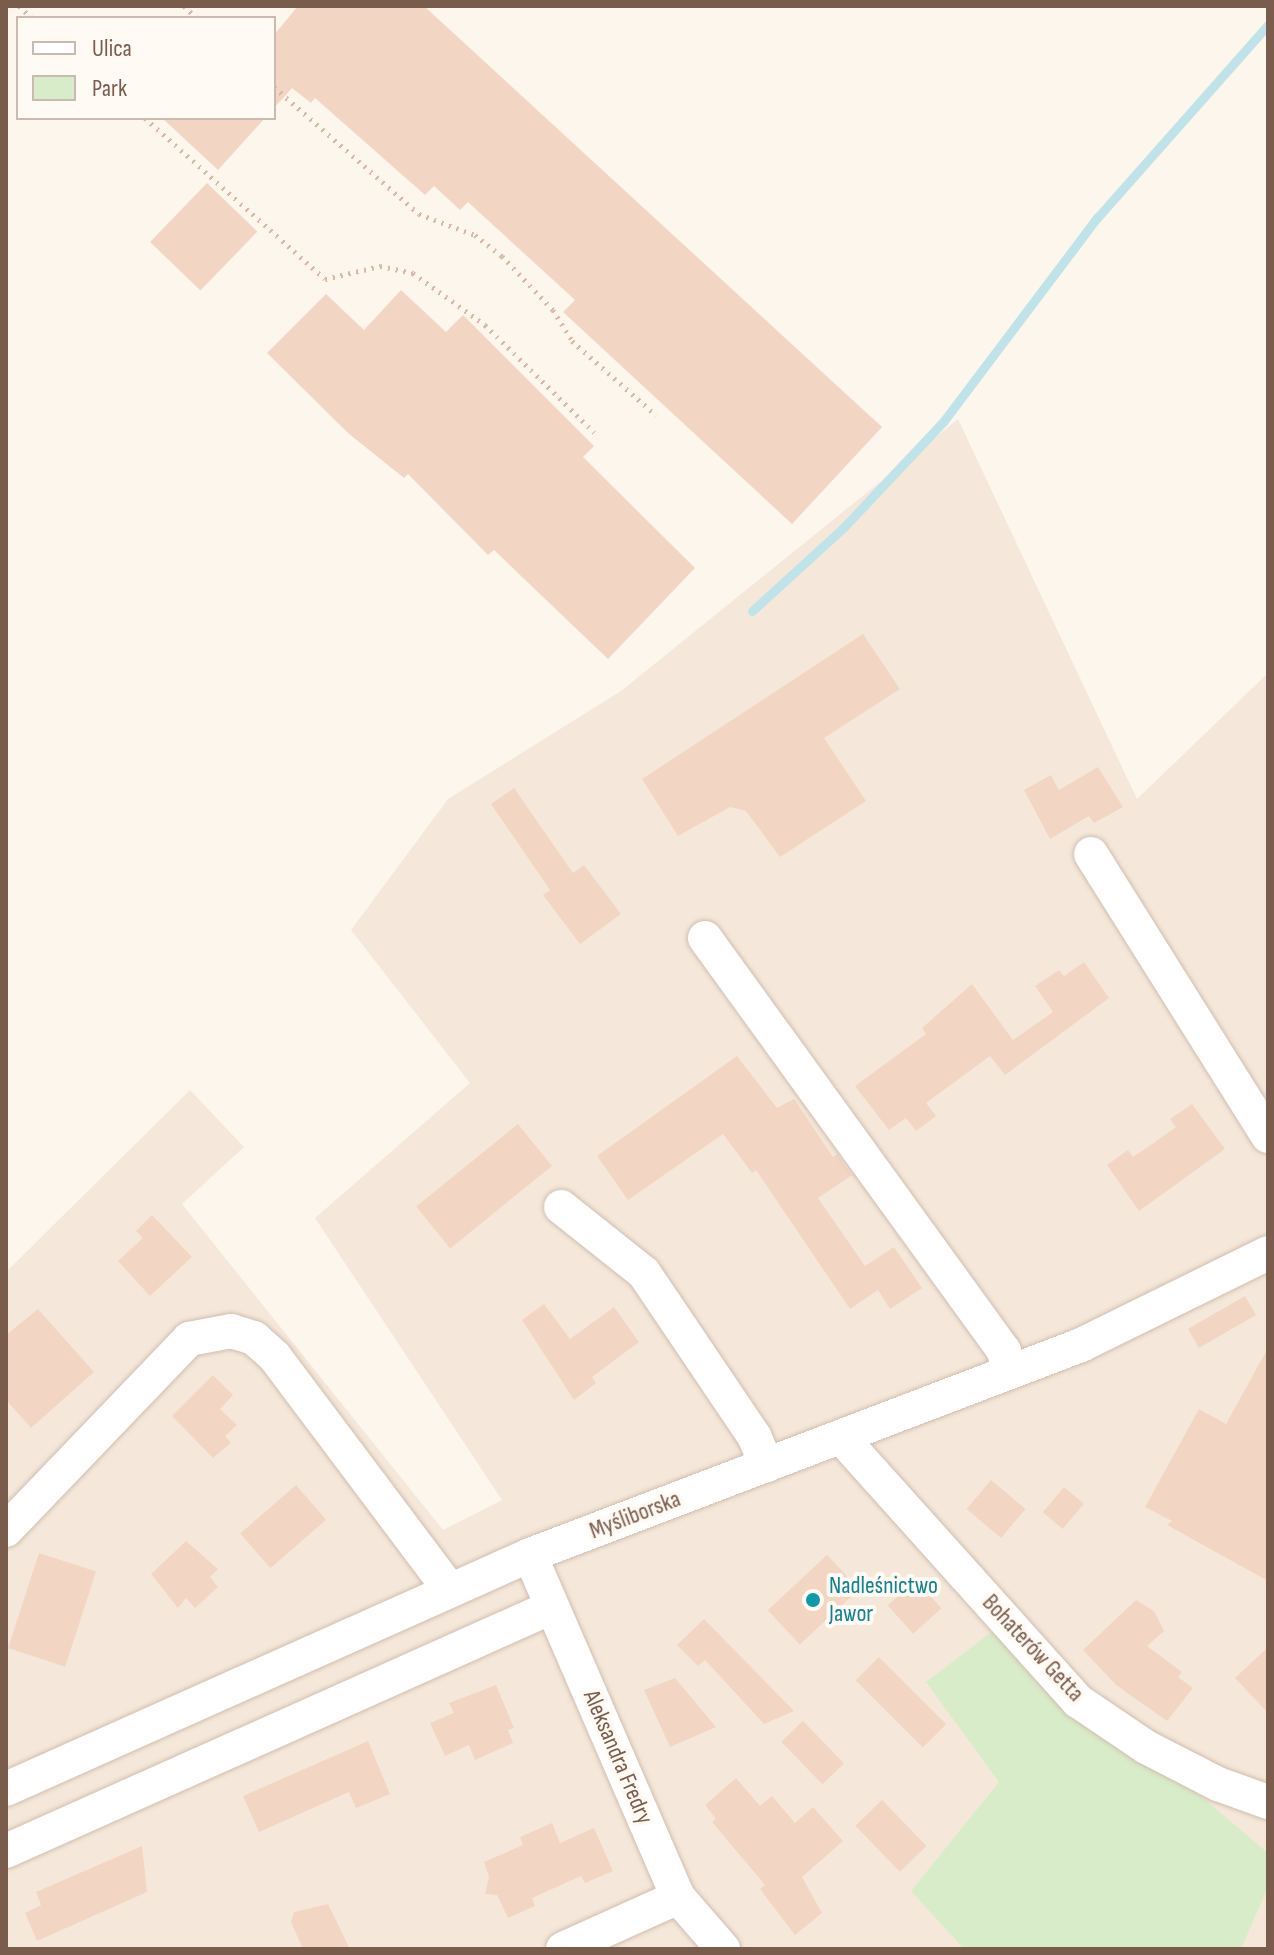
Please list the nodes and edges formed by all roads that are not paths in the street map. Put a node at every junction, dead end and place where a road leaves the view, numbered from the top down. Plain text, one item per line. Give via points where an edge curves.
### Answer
1 (1091, 854) dead end
2 (705, 938) dead end
3 (1268, 1136) edge
4 (561, 1207) dead end
5 (1268, 1253) edge
6 (1009, 1372) junction
7 (841, 1437) junction
8 (767, 1465) junction
9 (6, 1530) edge
10 (530, 1555) junction
11 (450, 1590) junction
12 (552, 1607) junction
13 (6, 1789) edge
14 (1268, 1802) edge
15 (6, 1851) edge
16 (678, 1897) junction
17 (563, 1949) edge
18 (723, 1949) edge

1 - 3 street
2 - 6 street via 1004,1351
4 - 8 street via 644,1273 746,1424
5 - 6 street, Myśliborska via 1081,1345
6 - 7 street, Myśliborska
7 - 8 street, Myśliborska
7 - 14 street, Bohaterów Getta via 1078,1701 1146,1747 1218,1784
8 - 10 street, Myśliborska
9 - 11 street via 189,1339 231,1331 254,1338 275,1357
10 - 11 street, Myśliborska
10 - 12 street, Aleksandra Fredry
11 - 13 street, Myśliborska
12 - 15 street
12 - 16 street, Aleksandra Fredry
16 - 17 street
16 - 18 street, Aleksandra Fredry

